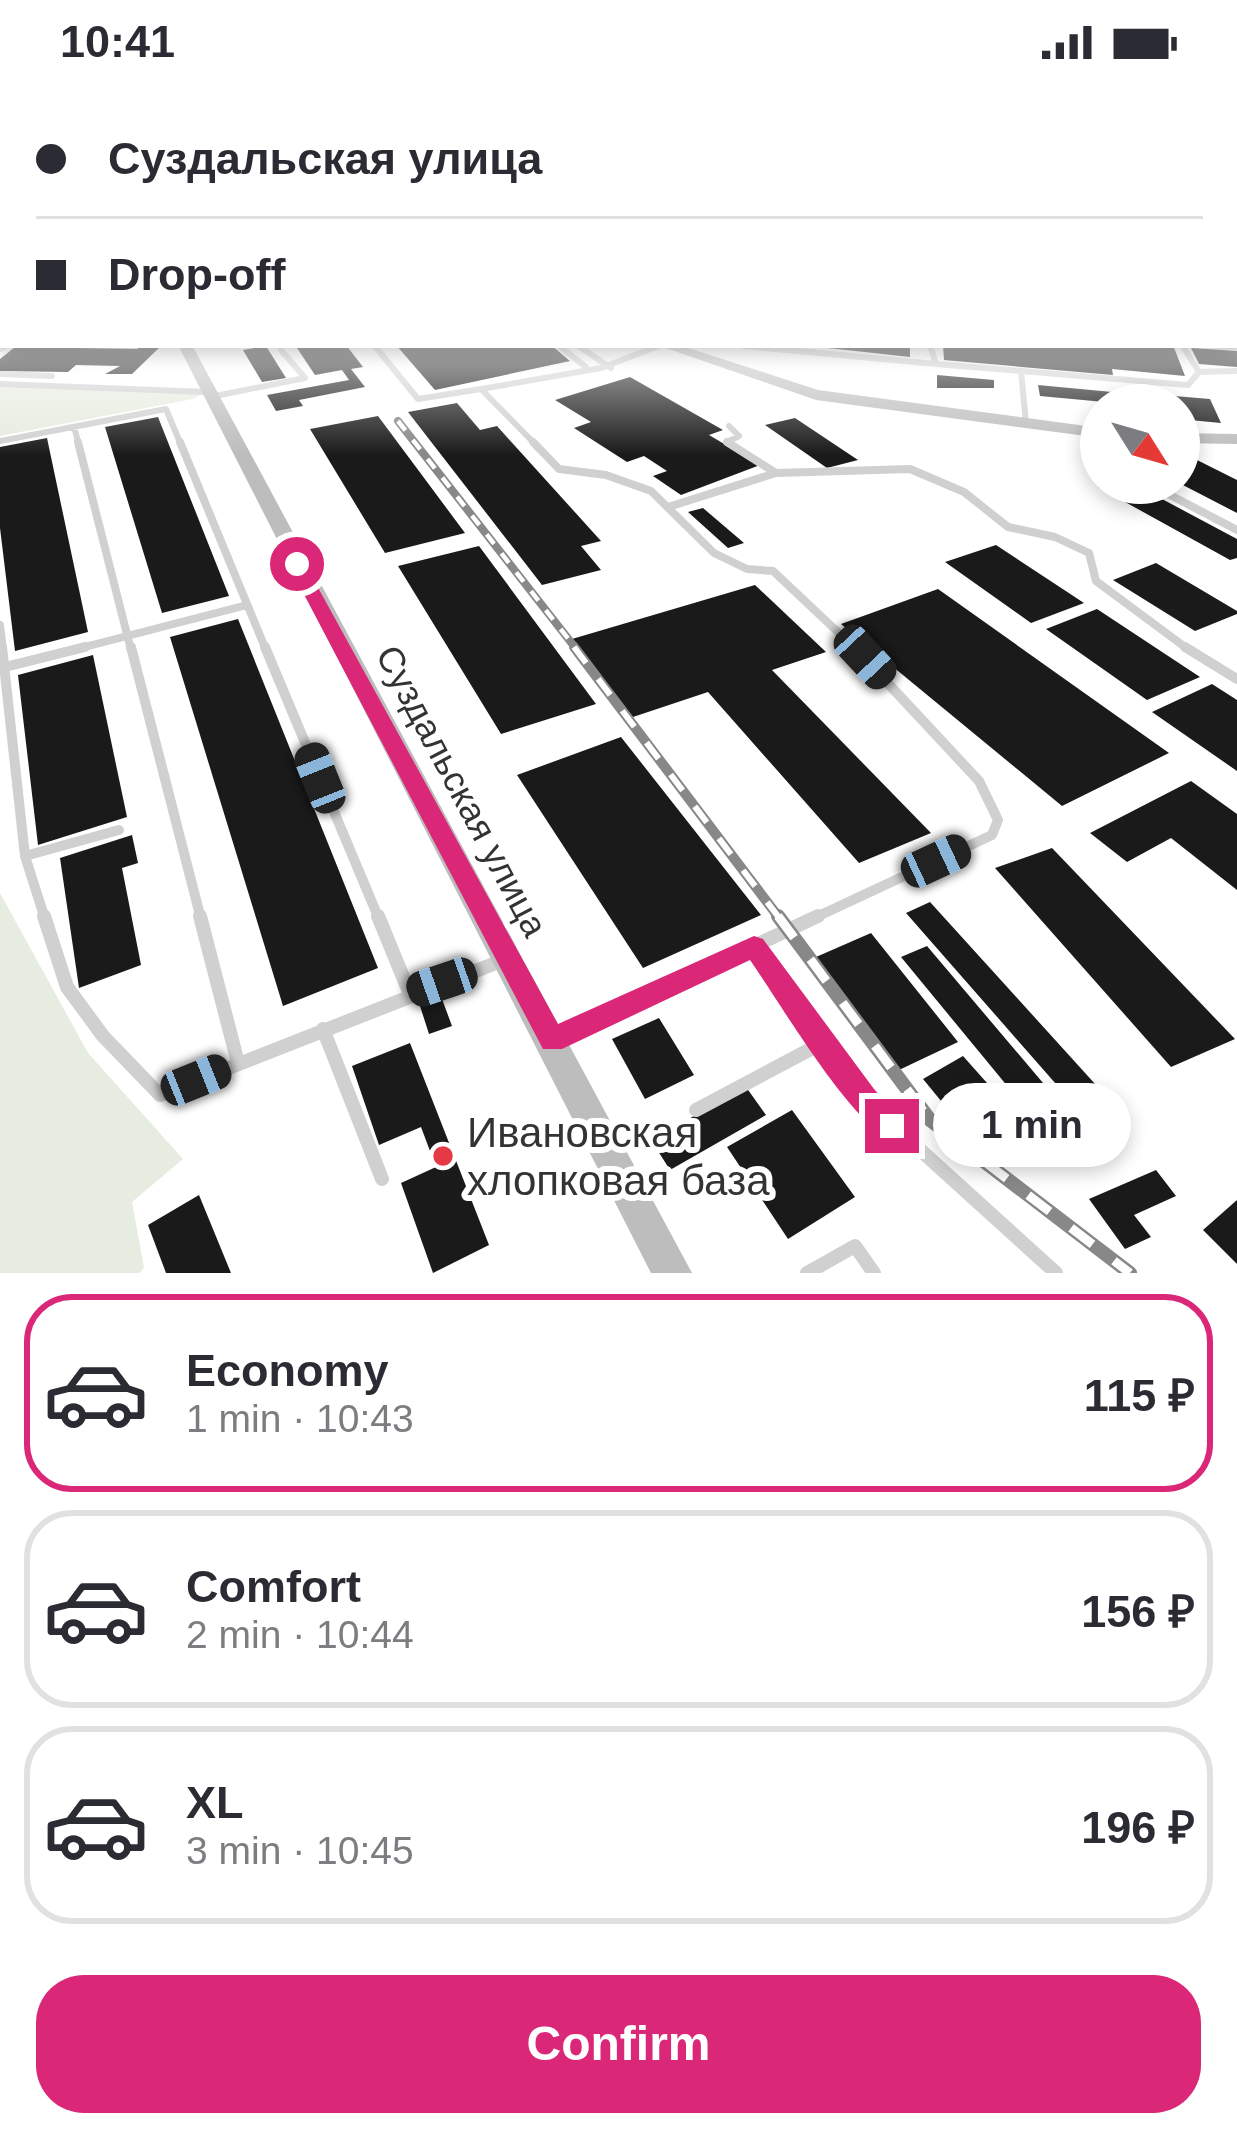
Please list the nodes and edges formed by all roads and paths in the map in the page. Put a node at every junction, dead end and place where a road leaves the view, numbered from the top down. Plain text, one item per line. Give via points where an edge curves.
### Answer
1 (186, 348) edge
2 (376, 348) edge
3 (562, 348) edge
4 (581, 348) edge
5 (655, 348) edge
6 (690, 348) edge
7 (765, 348) edge
8 (930, 348) edge
9 (1184, 348) edge
10 (281, 350) dead end
11 (936, 364) junction
12 (586, 367) junction
13 (610, 368) junction
14 (1021, 371) junction
15 (1237, 371) edge
16 (1199, 372) junction
17 (0, 374) edge
18 (52, 376) dead end
19 (0, 384) edge
20 (481, 389) junction
21 (208, 394) junction
22 (1026, 423) junction
23 (729, 426) dead end
24 (74, 427) junction
25 (1080, 431) edge
26 (1200, 438) edge
27 (1237, 439) edge
28 (0, 441) edge
29 (776, 473) junction
30 (1187, 504) edge
31 (668, 507) junction
32 (1237, 530) edge
33 (248, 605) junction
34 (0, 625) edge
35 (128, 636) junction
36 (4, 668) junction
37 (1237, 679) edge
38 (119, 830) dead end
39 (25, 856) junction
40 (754, 946) junction
41 (507, 959) junction
42 (410, 994) junction
43 (323, 1029) junction
44 (553, 1040) junction
45 (824, 1042) junction
46 (238, 1063) junction
47 (696, 1110) dead end
48 (382, 1179) dead end
49 (672, 1273) edge
50 (807, 1273) edge
51 (874, 1273) edge
52 (1056, 1273) edge

1 - 21 main road, Суздальская улица
2 - 20 lane via 418,399
3 - 12 lane
4 - 13 lane
5 - 13 lane
6 - 22 main road via 816,395
7 - 11 lane
8 - 11 lane
9 - 16 lane
10 - 21 lane via 305,378
11 - 14 lane
12 - 13 lane
12 - 20 lane
14 - 16 lane via 1188,385
14 - 22 lane
15 - 16 lane
17 - 18 lane
19 - 21 street
20 - 31 lane via 559,470 603,472
21 - 41 main road, Суздальская улица
22 - 25 main road
23 - 29 lane via 740,436 727,442
24 - 28 lane
24 - 33 lane via 166,409
24 - 35 lane
26 - 27 main road
29 - 31 lane
29 - 37 lane via 884,467 939,478 1008,527 1089,553 1096,580
30 - 32 lane
31 - 40 lane via 720,561 773,571 865,657 979,781 998,820 992,835
33 - 35 lane
33 - 42 lane
34 - 36 lane
35 - 36 lane
35 - 46 lane
36 - 39 lane
38 - 39 lane
39 - 46 lane via 68,987 160,1095
40 - 44 lane
40 - 45 lane
41 - 42 lane
41 - 44 main road, Суздальская улица
42 - 43 lane
43 - 46 lane
43 - 48 lane
44 - 49 main road, Суздальская улица
45 - 47 lane
45 - 52 lane via 864,1099
50 - 51 lane via 855,1246

